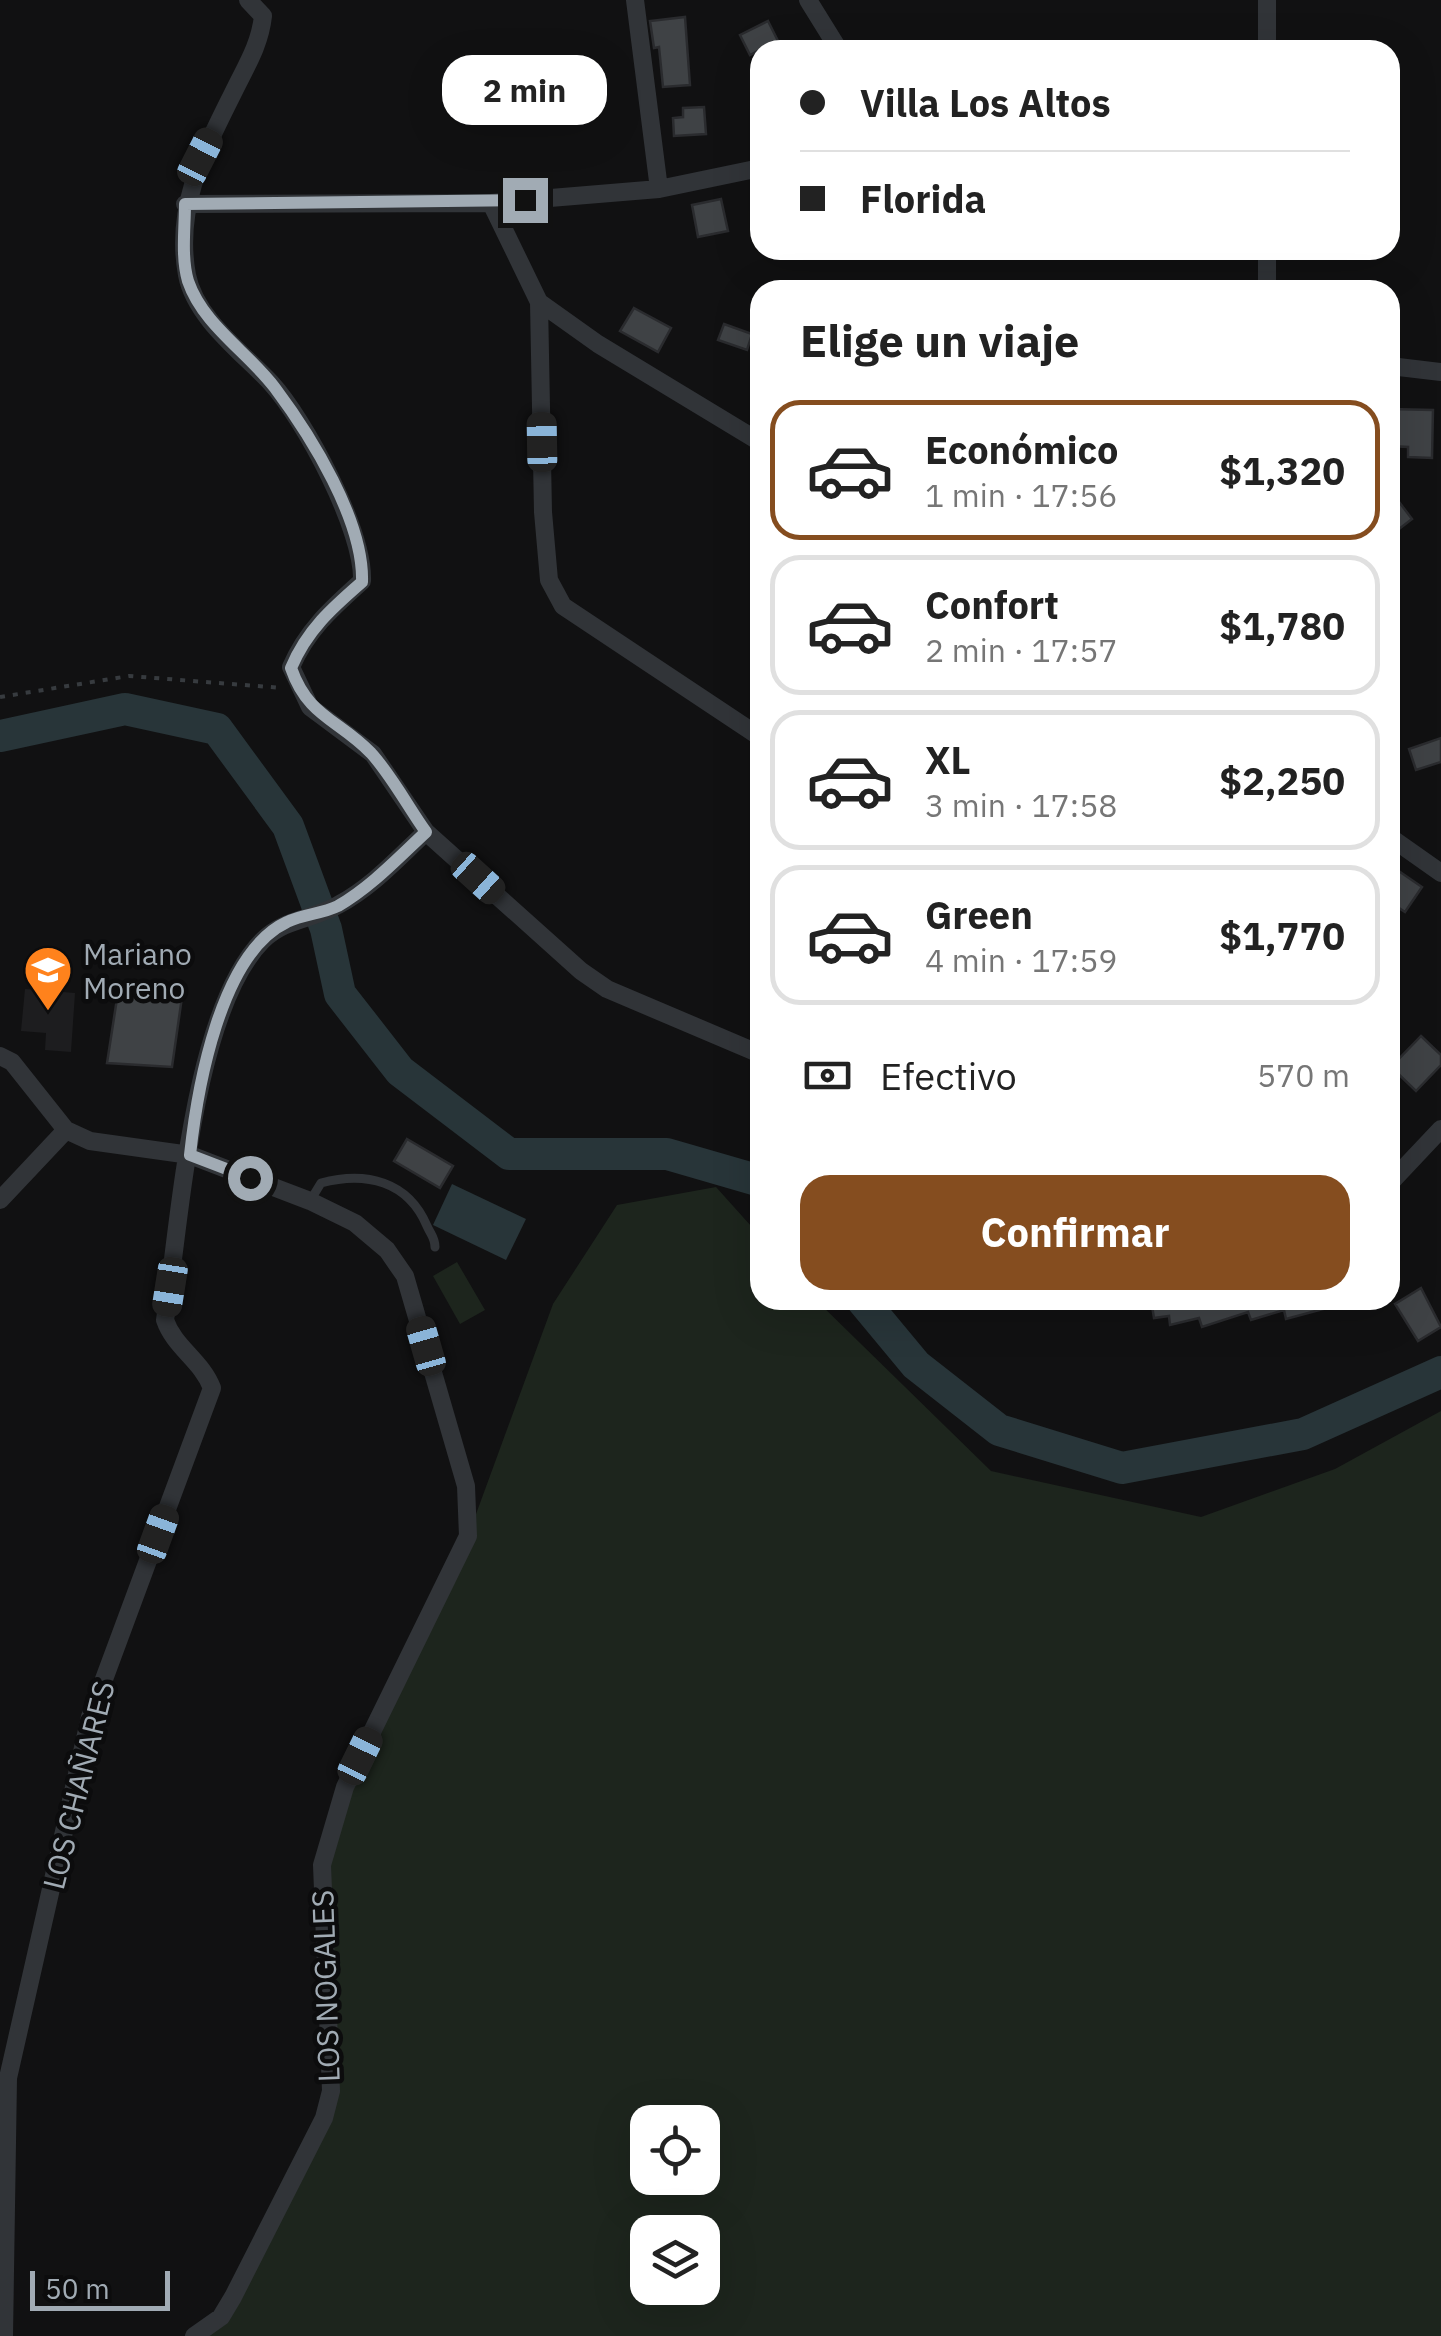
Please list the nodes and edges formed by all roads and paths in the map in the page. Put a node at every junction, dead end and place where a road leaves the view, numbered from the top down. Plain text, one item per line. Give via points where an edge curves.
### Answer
1 (248, 0) edge
2 (634, 0) edge
3 (808, 0) edge
4 (1267, 0) edge
5 (833, 40) edge
6 (1267, 40) edge
7 (750, 170) edge
8 (659, 189) junction
9 (491, 203) junction
10 (185, 204) junction
11 (539, 302) junction
12 (1400, 367) edge
13 (1441, 372) edge
14 (750, 436) edge
15 (299, 690) junction
16 (0, 697) edge
17 (750, 730) edge
18 (426, 832) junction
19 (1400, 844) edge
20 (1441, 873) edge
21 (750, 1050) edge
22 (0, 1056) edge
23 (1441, 1129) edge
24 (66, 1130) junction
25 (190, 1155) junction
26 (1400, 1172) edge
27 (0, 1200) edge
28 (310, 1201) junction
29 (435, 1247) dead end
30 (4, 2078) edge
31 (4, 2336) edge
32 (194, 2336) edge

1 - 10 street via 263,16 261,38 200,157
2 - 8 street
3 - 5 street
4 - 6 street
7 - 8 street
8 - 9 street
9 - 10 street
9 - 11 street
10 - 15 street via 188,278 198,301 274,387 340,494 363,559 362,582 302,642 291,668
11 - 14 street
11 - 17 street via 550,580 563,606
12 - 13 street
15 - 16 path via 129,676
15 - 18 street via 372,754
18 - 21 street via 607,989
18 - 25 street, LOS CHAÑARES via 368,886 335,907 285,922 261,942 238,975 204,1064
19 - 20 street
22 - 24 street
23 - 26 street
24 - 25 street, LOS NOGALES via 90,1141
24 - 27 street
25 - 28 street, LOS NOGALES
25 - 30 street, LOS CHAÑARES via 165,1320 212,1388 90,1717
28 - 29 lane via 321,1183 340,1178 395,1186 423,1213
28 - 32 street, LOS NOGALES via 355,1223 405,1276 466,1486 468,1536 345,1787 322,1865 332,2091 324,2118 234,2297 221,2317
30 - 31 street, LOS CHAÑARES

